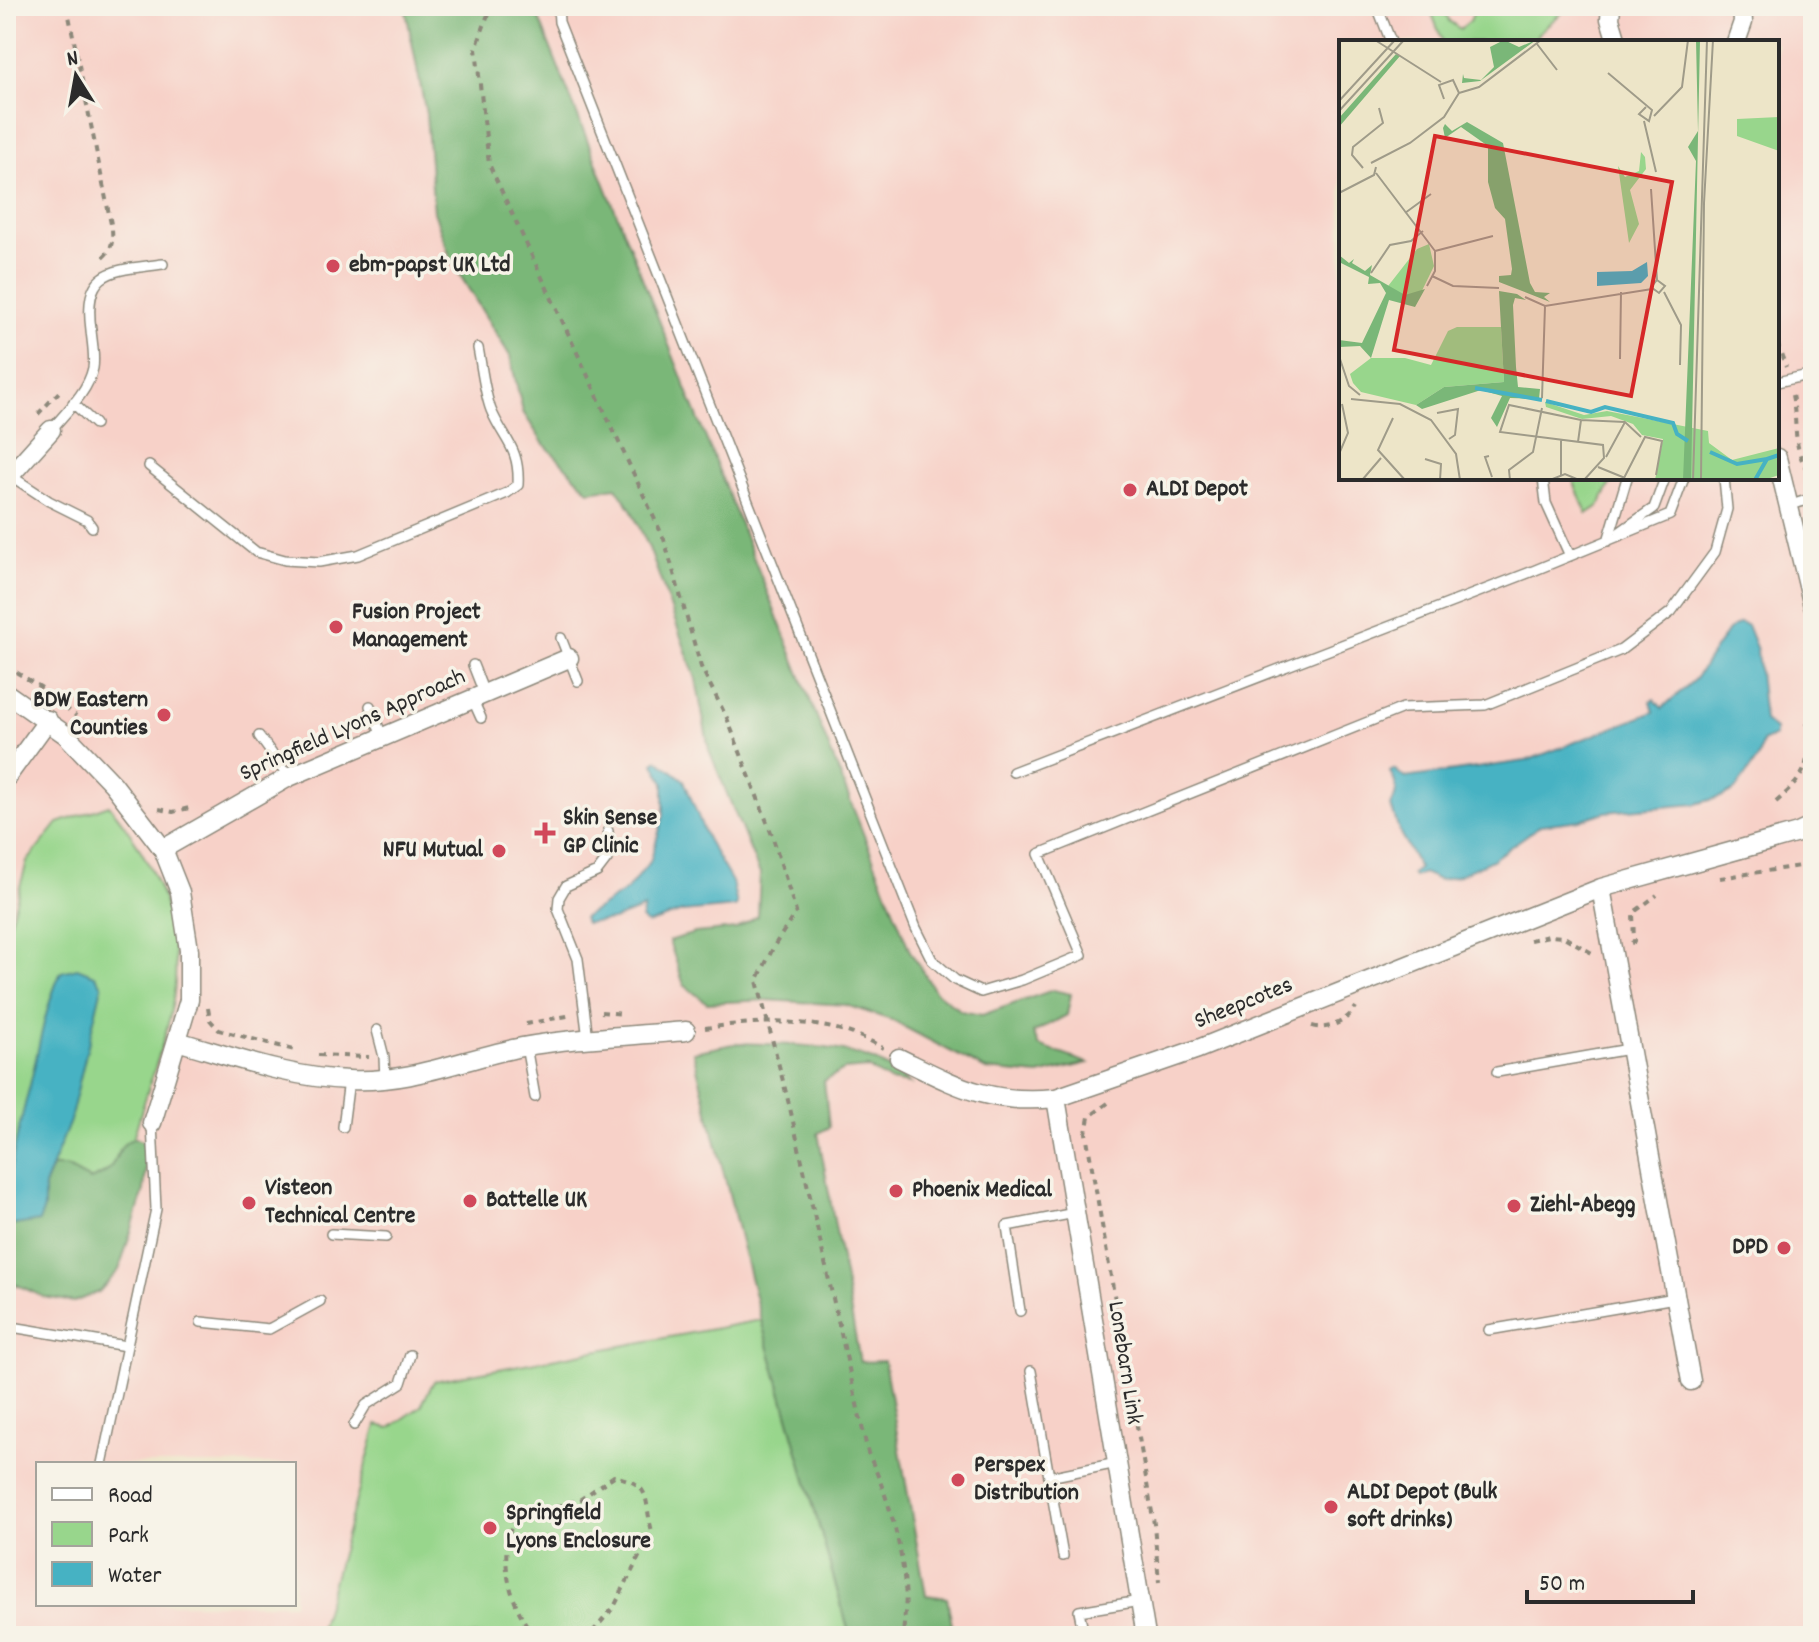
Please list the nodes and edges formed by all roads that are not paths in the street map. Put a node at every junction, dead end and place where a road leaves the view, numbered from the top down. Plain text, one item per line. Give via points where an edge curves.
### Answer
1 (558, 6) edge
2 (1377, 6) edge
3 (1611, 6) edge
4 (1742, 6) edge
5 (1390, 40) edge
6 (1613, 40) edge
7 (1737, 40) edge
8 (163, 264) dead end
9 (478, 348) dead end
10 (1813, 374) edge
11 (1779, 382) edge
12 (73, 403) junction
13 (95, 424) dead end
14 (51, 430) joint
15 (149, 466) dead end
16 (1779, 467) edge
17 (7, 476) edge
18 (1543, 480) edge
19 (1626, 480) edge
20 (1664, 480) edge
21 (1683, 480) edge
22 (1724, 480) edge
23 (1813, 498) edge
24 (1788, 506) junction
25 (92, 527) dead end
26 (1608, 541) junction
27 (1570, 556) junction
28 (1813, 606) edge
29 (561, 638) dead end
30 (569, 658) junction
31 (473, 665) dead end
32 (578, 681) dead end
33 (6, 693) edge
34 (478, 695) junction
35 (370, 706) dead end
36 (481, 718) dead end
37 (48, 720) junction
38 (259, 736) dead end
39 (382, 736) junction
40 (1013, 772) dead end
41 (289, 777) junction
42 (6, 778) edge
43 (1813, 826) edge
44 (608, 831) dead end
45 (163, 849) junction
46 (1601, 888) junction
47 (377, 1030) dead end
48 (686, 1031) dead end
49 (588, 1039) junction
50 (177, 1041) junction
51 (526, 1046) junction
52 (1629, 1049) junction
53 (899, 1058) dead end
54 (1497, 1072) dead end
55 (385, 1079) junction
56 (349, 1080) junction
57 (535, 1097) dead end
58 (1056, 1098) junction
59 (152, 1123) joint
60 (343, 1127) dead end
61 (1075, 1213) junction
62 (331, 1234) dead end
63 (386, 1237) dead end
64 (1675, 1298) junction
65 (320, 1301) dead end
66 (1020, 1311) dead end
67 (201, 1322) dead end
68 (6, 1326) edge
69 (1489, 1330) dead end
70 (126, 1346) junction
71 (410, 1355) dead end
72 (1031, 1371) dead end
73 (1691, 1381) dead end
74 (354, 1425) dead end
75 (102, 1462) edge
76 (1117, 1463) junction
77 (1049, 1477) junction
78 (1063, 1556) dead end
79 (1140, 1601) junction
80 (1084, 1636) edge
81 (1146, 1636) edge

1 - 22 lane via 559,22 916,928 932,960 955,980 981,992 1082,955 1039,854 1403,708 1485,705 1621,650 1671,612 1715,552 1727,509
2 - 5 lane
3 - 6 street
4 - 7 street
8 - 12 lane via 126,269 99,279 92,288 93,368
9 - 15 lane via 492,412 519,466 518,485 358,555 319,562 256,552
10 - 11 lane
12 - 13 lane
12 - 14 lane
14 - 17 street
16 - 24 street
17 - 25 lane
18 - 27 lane via 1546,503
19 - 26 lane
20 - 26 lane via 1654,508
21 - 26 lane via 1670,515
23 - 24 lane
24 - 28 street
26 - 27 lane
27 - 40 lane
29 - 30 lane
30 - 32 lane
30 - 34 street, Springfield Lyons Approach
31 - 34 lane
33 - 37 street
34 - 36 lane
34 - 39 street, Springfield Lyons Approach
35 - 39 lane
37 - 42 street
37 - 45 street via 113,784
38 - 41 lane
39 - 41 street, Springfield Lyons Approach
41 - 45 street, Springfield Lyons Approach
43 - 46 street, Sheepcotes
44 - 49 lane via 610,855 605,863 566,886 559,898 558,909 578,959
45 - 50 street via 180,892 189,950 189,1000
46 - 52 street
46 - 58 street, Sheepcotes via 1198,1049
47 - 55 lane
48 - 49 street
49 - 51 street
50 - 56 street via 305,1075
50 - 59 street
51 - 55 street
51 - 57 lane
52 - 54 lane
52 - 64 street
53 - 58 street, Sheepcotes via 988,1097
55 - 56 street
56 - 60 lane
58 - 61 street, Lonebarn Link
59 - 70 lane via 156,1209
61 - 66 lane via 1007,1226
61 - 76 street, Lonebarn Link
62 - 63 lane
64 - 69 lane
64 - 73 street
65 - 67 lane via 269,1329
68 - 70 lane
70 - 75 lane
71 - 74 lane via 401,1383 366,1405
72 - 77 lane
76 - 77 lane
76 - 79 street, Lonebarn Link
77 - 78 lane
79 - 80 lane via 1079,1611
79 - 81 street, Lonebarn Link

